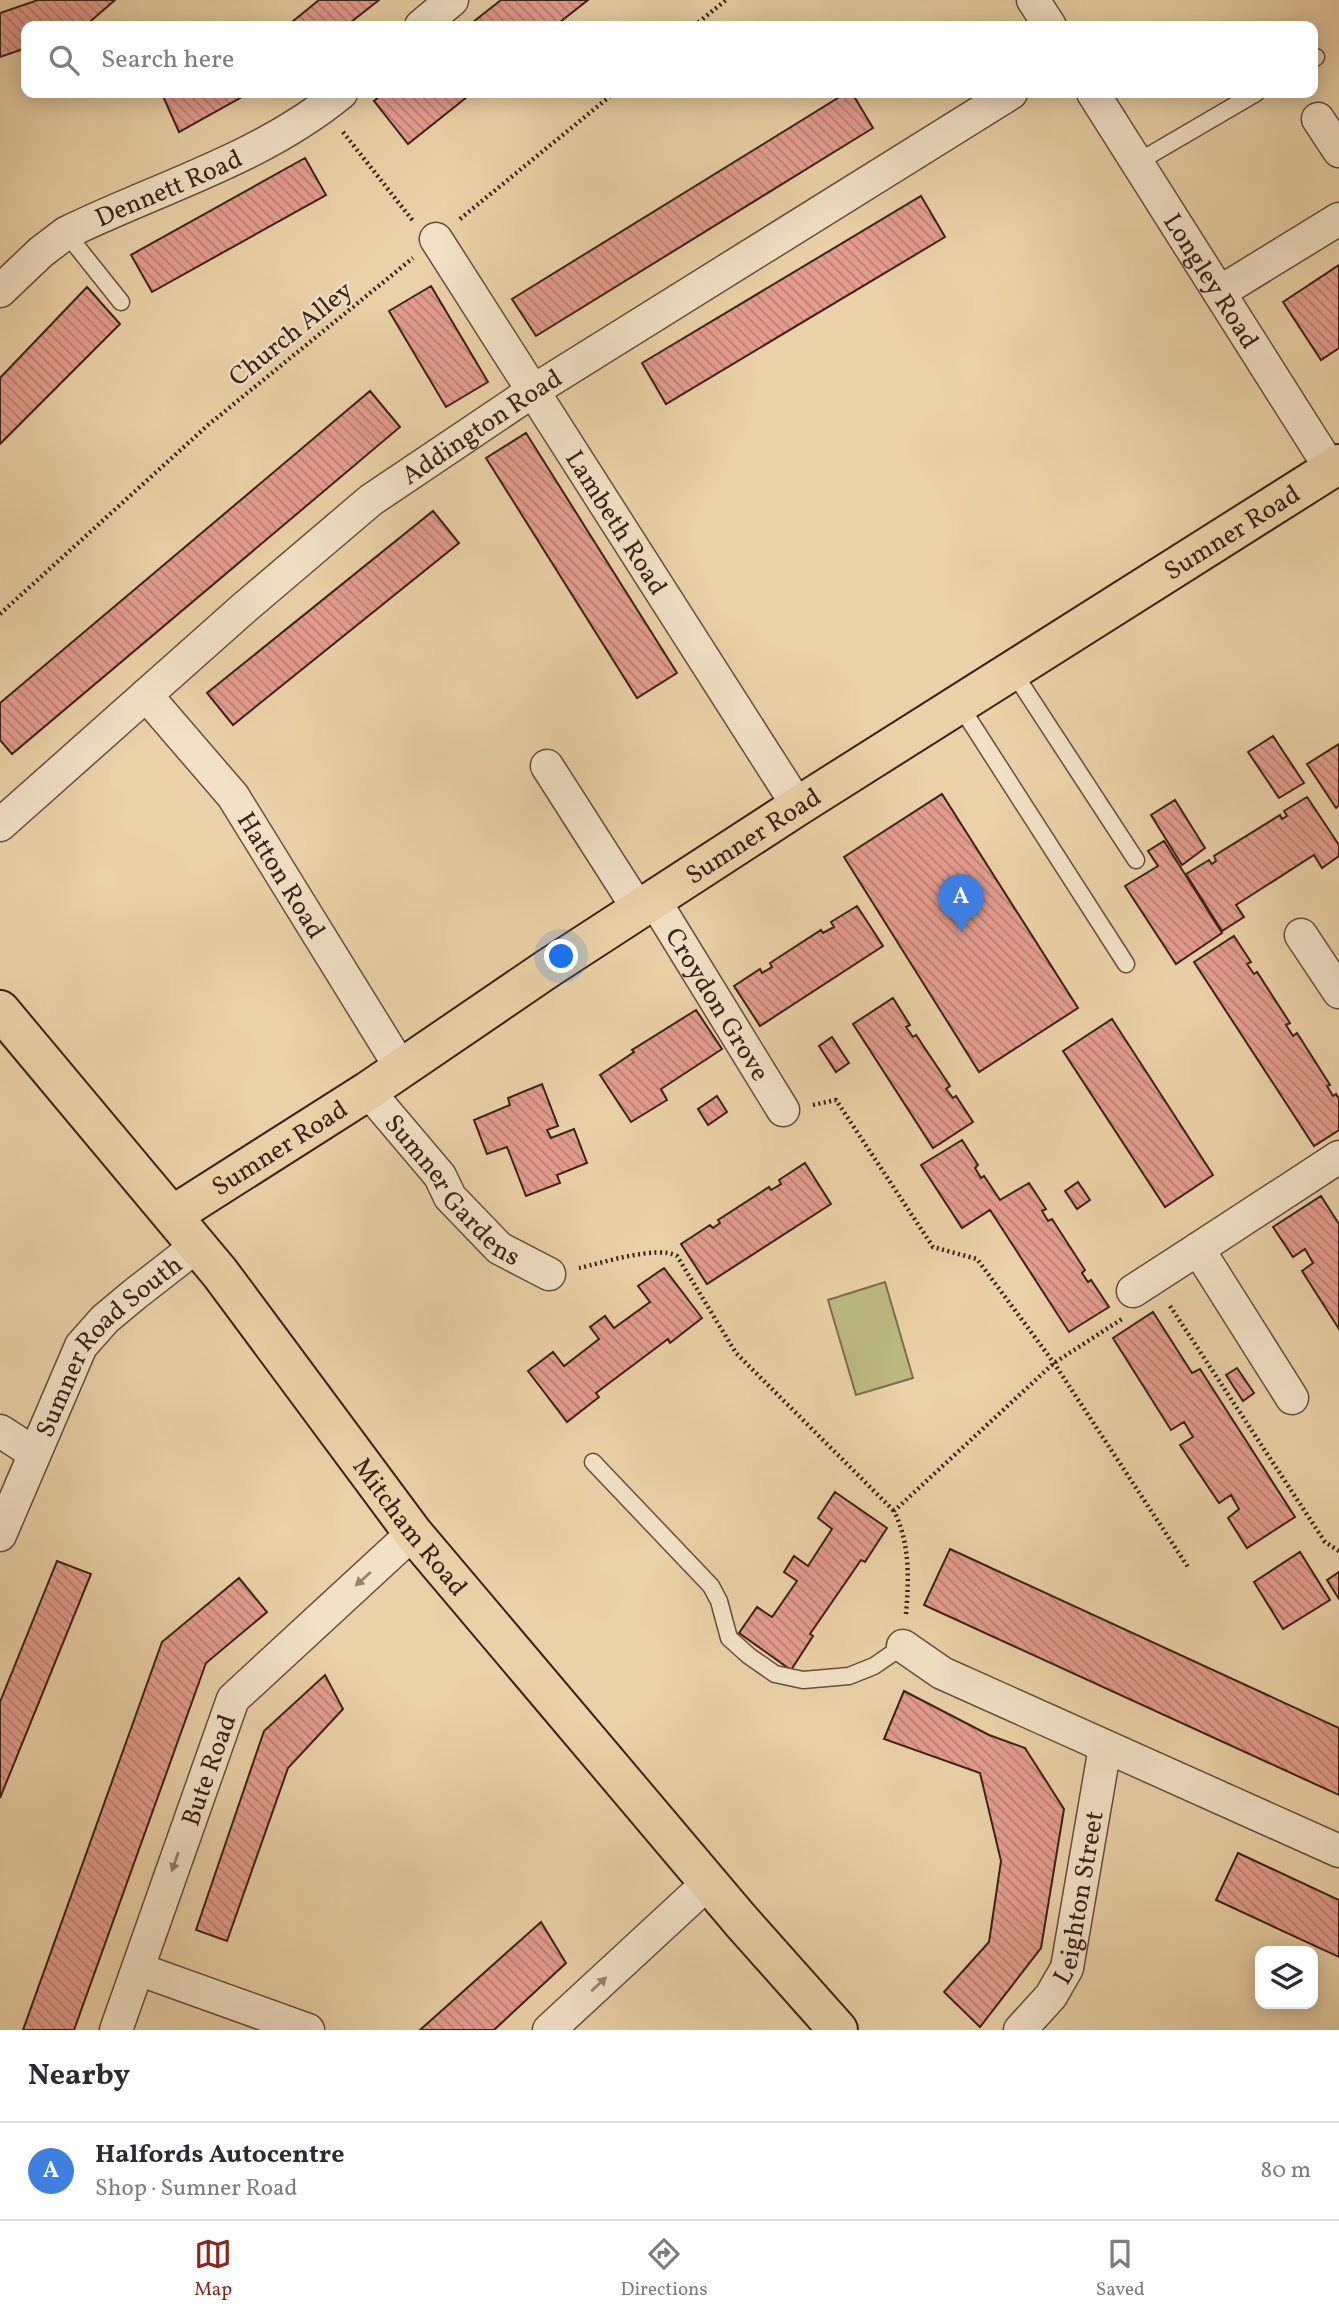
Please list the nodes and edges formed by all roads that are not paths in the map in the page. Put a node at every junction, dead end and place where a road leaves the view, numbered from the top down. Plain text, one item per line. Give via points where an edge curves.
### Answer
1 (452, 0) edge
2 (1033, 0) edge
3 (427, 21) edge
4 (1047, 21) edge
5 (1003, 98) edge
6 (1096, 98) edge
7 (1247, 98) edge
8 (332, 100) edge
9 (1318, 119) dead end
10 (1339, 151) edge
11 (1138, 162) junction
12 (1339, 219) edge
13 (66, 233) junction
14 (434, 241) road end
15 (0, 291) edge
16 (1220, 292) junction
17 (121, 302) dead end
18 (533, 391) junction
19 (1335, 467) edge
20 (1013, 670) junction
21 (146, 695) junction
22 (959, 704) junction
23 (547, 766) dead end
24 (798, 806) junction
25 (0, 825) edge
26 (1136, 860) dead end
27 (646, 905) junction
28 (1301, 935) dead end
29 (1126, 964) dead end
30 (1339, 992) edge
31 (0, 1010) edge
32 (401, 1068) junction
33 (368, 1091) junction
34 (783, 1110) road end
35 (1339, 1157) edge
36 (173, 1215) junction
37 (198, 1245) junction
38 (1198, 1249) junction
39 (549, 1274) road end
40 (1133, 1291) road end
41 (1292, 1398) dead end
42 (0, 1431) edge
43 (34, 1453) junction
44 (593, 1462) dead end
45 (413, 1533) junction
46 (0, 1535) edge
47 (903, 1646) joint
48 (1105, 1747) junction
49 (1339, 1851) edge
50 (708, 1883) junction
51 (138, 1969) junction
52 (116, 2030) edge
53 (308, 2030) edge
54 (549, 2030) edge
55 (838, 2030) edge
56 (1020, 2030) edge

1 - 3 street
2 - 4 street
5 - 18 street, Addington Road
6 - 11 street, Longley Road
7 - 11 lane
8 - 13 street, Dennett Road via 271,141
9 - 10 street
11 - 16 street, Longley Road
12 - 16 street
13 - 15 street, Dennett Road
13 - 17 lane
14 - 18 street, Lambeth Road
16 - 19 street, Longley Road
18 - 21 street, Addington Road via 354,513
18 - 24 street, Lambeth Road
19 - 20 main road, Sumner Road
20 - 22 main road, Sumner Road
20 - 26 lane
21 - 25 street, Addington Road
21 - 32 street, Hatton Road via 233,796
22 - 24 main road, Sumner Road
22 - 29 lane
23 - 27 street, Croydon Grove
24 - 27 main road, Sumner Road
27 - 32 main road, Sumner Road
27 - 34 street, Croydon Grove
28 - 30 street
31 - 36 main road, Mitcham Road
32 - 33 main road, Sumner Road
33 - 36 main road, Sumner Road
33 - 39 street, Sumner Gardens via 440,1176 450,1198 499,1248
35 - 38 street
36 - 37 main road, Mitcham Road
37 - 43 street, Sumner Road South via 115,1311 81,1346
37 - 45 main road, Mitcham Road
38 - 40 street
38 - 41 street
42 - 43 street
43 - 46 street, Sumner Road South
44 - 47 lane via 711,1586 729,1637 775,1674 803,1680 849,1676
45 - 50 main road, Mitcham Road
45 -> 51 street, Bute Road via 233,1699
47 - 48 street via 942,1673
48 - 49 street
48 - 56 street, Leighton Street via 1068,1968 1051,1996
54 -> 50 street
50 - 55 main road, Mitcham Road
51 - 52 street, Bute Road
51 - 53 street

